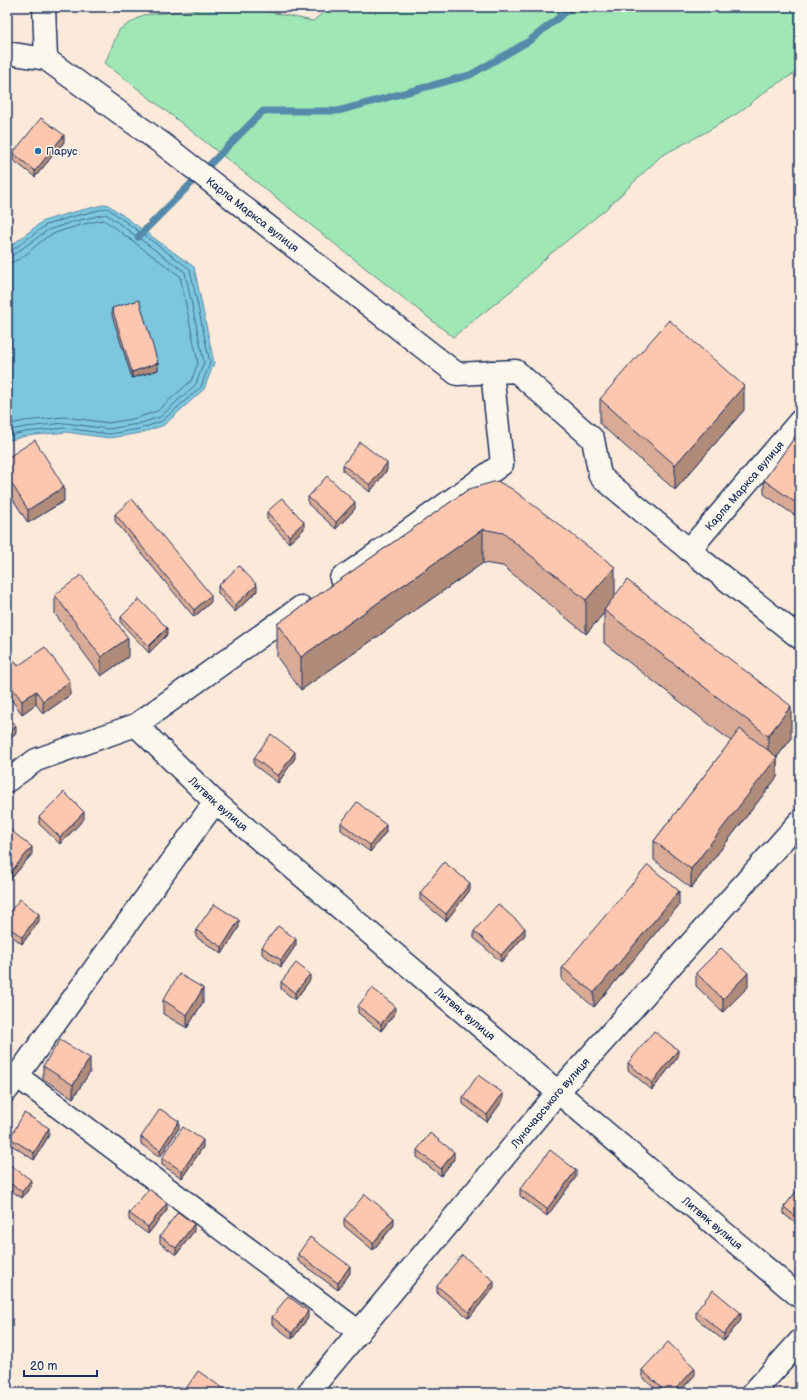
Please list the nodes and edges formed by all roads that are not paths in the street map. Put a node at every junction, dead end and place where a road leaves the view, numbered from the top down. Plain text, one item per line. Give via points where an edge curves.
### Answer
1 (44, 7) edge
2 (7, 52) edge
3 (46, 59) junction
4 (492, 372) junction
5 (800, 421) edge
6 (689, 550) junction
7 (800, 638) edge
8 (136, 725) junction
9 (7, 781) edge
10 (215, 802) junction
11 (800, 821) edge
12 (12, 1083) edge
13 (558, 1092) junction
14 (800, 1297) edge
15 (359, 1332) junction
16 (800, 1341) edge
17 (308, 1393) edge
18 (753, 1393) edge

1 - 3 street
2 - 3 street
3 - 4 street, Карла Маркса вулиця via 170,150 457,374
4 - 6 street via 516,371 593,439 600,476
4 - 8 street via 502,464
5 - 6 street, Карла Маркса вулиця
6 - 7 street
8 - 9 street via 36,760
8 - 10 street, Литвяк вулиця
10 - 12 street
10 - 13 street, Литвяк вулиця
11 - 13 street, Луначарського вулиця
12 - 15 street
13 - 14 street, Литвяк вулиця
13 - 15 street, Луначарського вулиця
15 - 17 street, Луначарського вулиця
16 - 18 street

